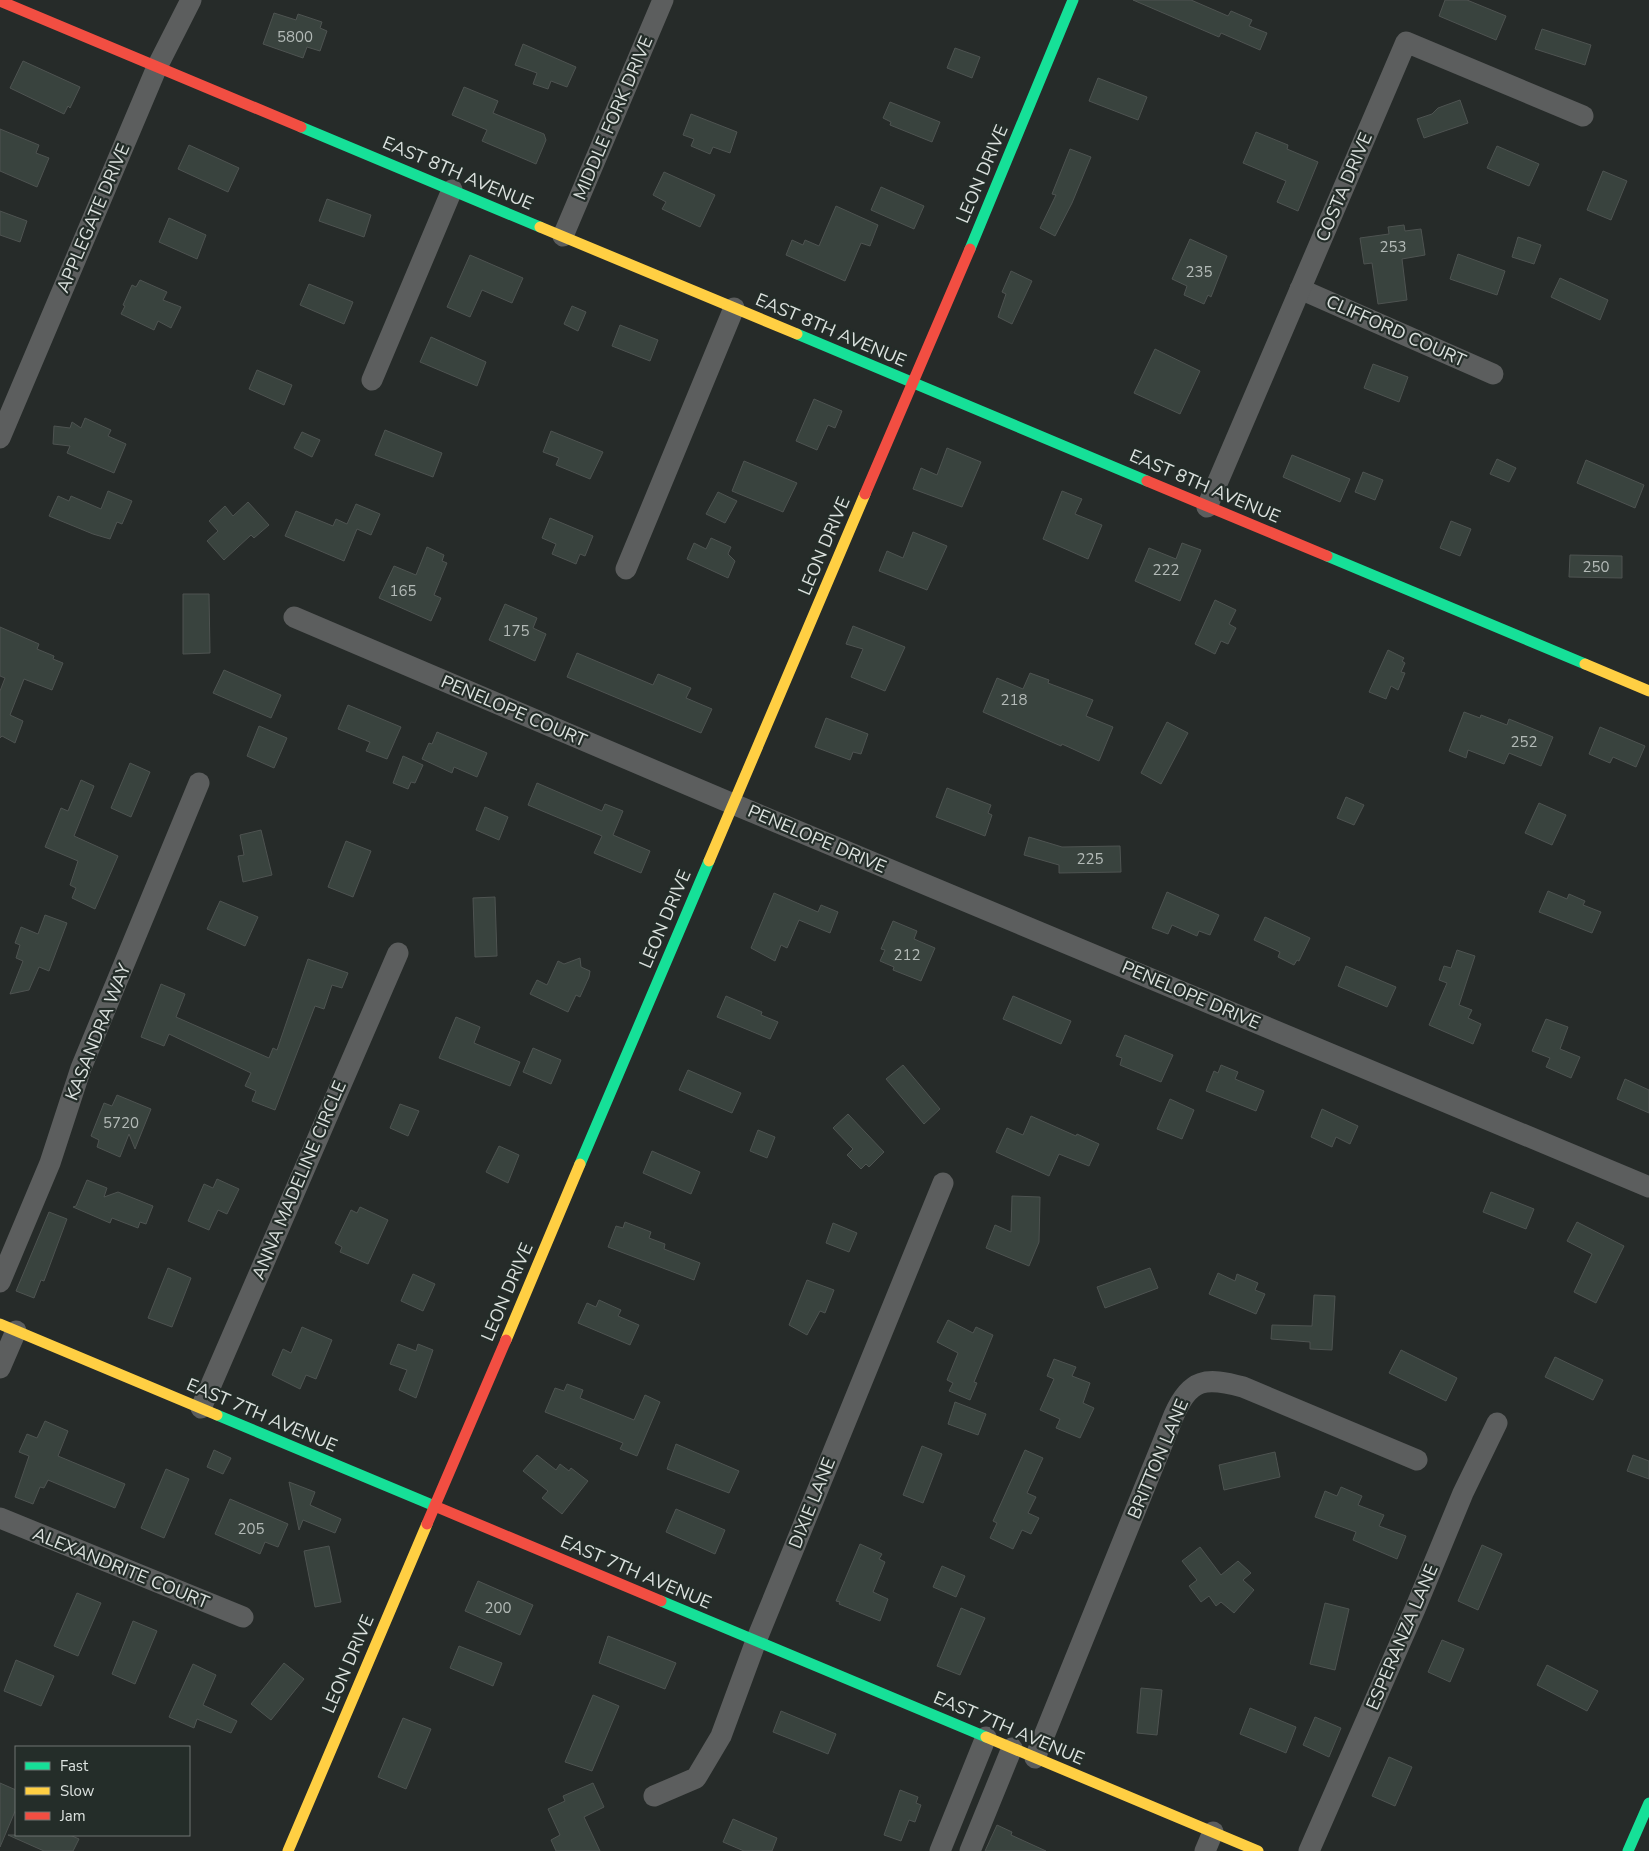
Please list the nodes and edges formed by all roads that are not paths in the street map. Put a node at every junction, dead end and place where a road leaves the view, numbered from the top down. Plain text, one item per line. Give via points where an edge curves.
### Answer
1 (191, 0) edge
2 (664, 0) edge
3 (1073, 0) edge
4 (0, 1) edge
5 (157, 67) junction
6 (1583, 116) dead end
7 (452, 190) junction
8 (563, 236) junction
9 (1300, 289) junction
10 (734, 308) junction
11 (1493, 374) dead end
12 (372, 380) dead end
13 (913, 383) junction
14 (0, 438) edge
15 (1207, 507) junction
16 (626, 569) dead end
17 (294, 617) dead end
18 (1649, 691) edge
19 (198, 783) dead end
20 (733, 804) junction
21 (398, 953) dead end
22 (943, 1183) dead end
23 (1649, 1187) edge
24 (0, 1282) edge
25 (8, 1327) edge
26 (0, 1368) edge
27 (201, 1408) junction
28 (1497, 1423) dead end
29 (1417, 1460) dead end
30 (434, 1506) junction
31 (0, 1518) edge
32 (243, 1617) dead end
33 (756, 1641) junction
34 (986, 1737) junction
35 (1012, 1748) junction
36 (1035, 1758) junction
37 (654, 1796) dead end
38 (1649, 1803) edge
39 (1209, 1842) edge
40 (288, 1851) edge
41 (940, 1851) edge
42 (970, 1851) edge
43 (1258, 1851) edge
44 (1309, 1851) edge
45 (1628, 1851) edge

1 - 5 street, APPLEGATE DRIVE
2 - 8 street, MIDDLE FORK DRIVE
3 - 13 street, LEON DRIVE
4 - 5 street, EAST 8TH AVENUE
5 - 7 street, EAST 8TH AVENUE
5 - 14 street, APPLEGATE DRIVE
6 - 9 street, COSTA DRIVE via 1406,42
7 - 8 street, EAST 8TH AVENUE
7 - 12 street
8 - 10 street, EAST 8TH AVENUE
9 - 11 street, CLIFFORD COURT
9 - 15 street, COSTA DRIVE
10 - 13 street, EAST 8TH AVENUE
10 - 16 street
13 - 15 street, EAST 8TH AVENUE
13 - 20 street, LEON DRIVE
15 - 18 street, EAST 8TH AVENUE
17 - 20 street, PENELOPE COURT
19 - 24 street, KASANDRA WAY via 81,1068 50,1163
20 - 23 street, PENELOPE DRIVE
20 - 30 street, LEON DRIVE
21 - 27 street, ANNA MADELINE CIRCLE
22 - 33 street, DIXIE LANE
25 - 26 street
25 - 27 street, EAST 7TH AVENUE
27 - 30 street, EAST 7TH AVENUE
28 - 44 street, ESPERANZA LANE via 1463,1493
29 - 36 street, BRITTON LANE via 1242,1387 1219,1380 1201,1382 1189,1389 1180,1400
30 - 33 street, EAST 7TH AVENUE
30 - 40 street, LEON DRIVE
31 - 32 street, ALEXANDRITE COURT
33 - 34 street, EAST 7TH AVENUE
33 - 37 street, DIXIE LANE via 721,1736 696,1778
34 - 35 street, EAST 7TH AVENUE
34 - 41 street
35 - 36 street, EAST 7TH AVENUE
35 - 42 street
36 - 39 street, EAST 7TH AVENUE
38 - 45 street
39 - 43 street, EAST 7TH AVENUE

